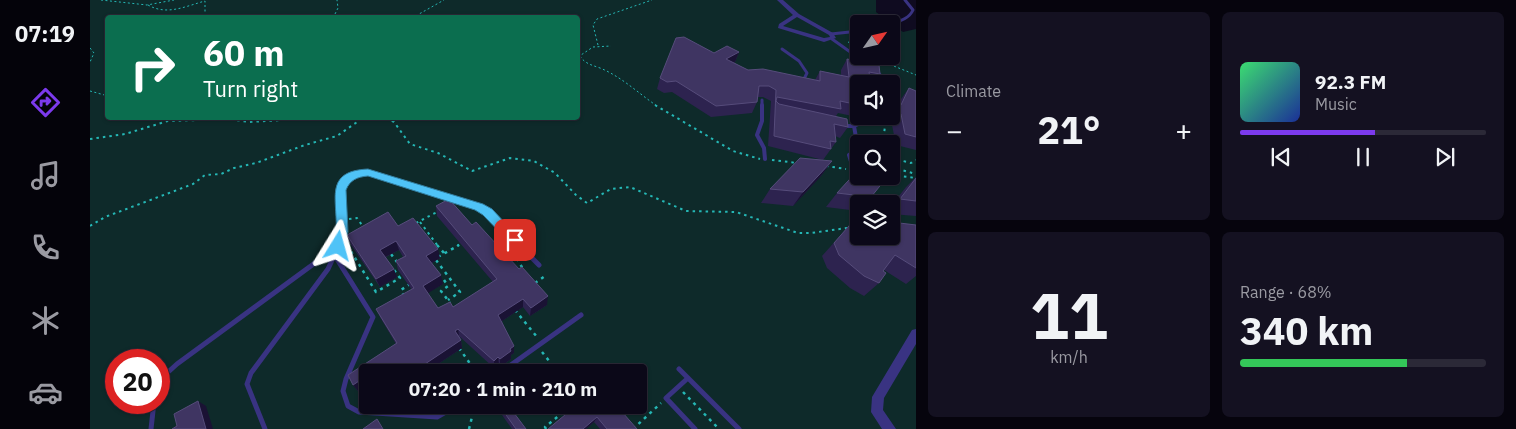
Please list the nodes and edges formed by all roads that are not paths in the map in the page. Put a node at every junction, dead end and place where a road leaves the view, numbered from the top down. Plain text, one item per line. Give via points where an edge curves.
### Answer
1 (780, 0) edge
2 (905, 0) edge
3 (797, 15) junction
4 (900, 20) edge
5 (850, 33) edge
6 (832, 37) junction
7 (782, 49) dead end
8 (880, 75) edge
9 (797, 84) edge
10 (762, 100) dead end
11 (836, 125) edge
12 (854, 126) joint
13 (856, 135) edge
14 (764, 159) road end
15 (335, 256) junction
16 (539, 265) dead end
17 (581, 315) dead end
18 (916, 334) edge
19 (511, 364) edge
20 (679, 369) dead end
21 (170, 370) edge
22 (688, 378) junction
23 (359, 412) edge
24 (153, 414) edge
25 (390, 414) edge
26 (442, 414) edge
27 (151, 429) edge
28 (265, 429) edge
29 (695, 429) edge
30 (739, 429) edge
31 (890, 429) edge

1 - 3 street
2 - 4 lane via 913,10 912,14
3 - 6 street
3 - 6 street via 780,27 824,40
5 - 6 lane
6 - 8 lane
7 - 9 lane via 799,61 807,73
10 - 14 lane via 762,121 756,135 764,148
11 - 12 lane
12 - 13 lane
15 - 16 lane via 342,232 340,190 349,177 368,173 479,207 488,212
15 - 21 lane via 319,260
15 - 23 lane via 373,318 346,379 344,391 348,406
15 - 28 lane via 251,373 247,384
17 - 19 lane
18 - 31 street via 878,397 877,412
20 - 22 lane
22 - 29 lane via 666,398
22 - 30 lane
24 - 27 lane
25 - 26 lane via 437,417

